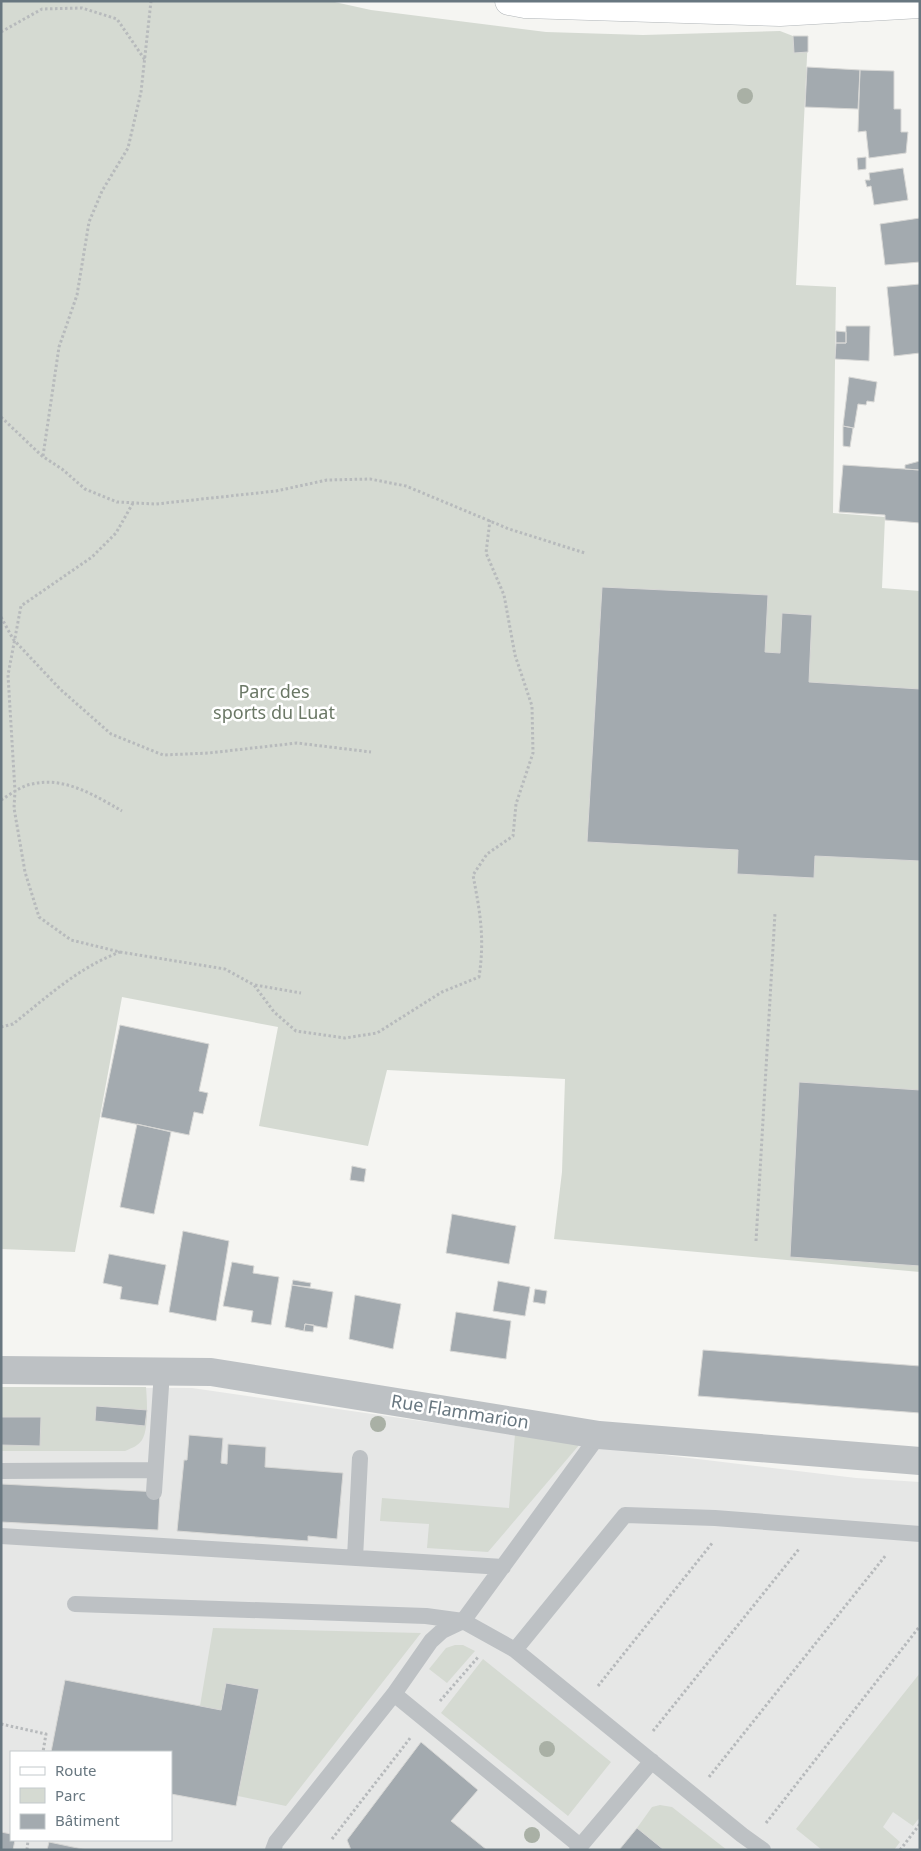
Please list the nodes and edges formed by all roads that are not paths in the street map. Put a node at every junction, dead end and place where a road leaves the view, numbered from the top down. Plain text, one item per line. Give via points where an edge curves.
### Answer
1 (509, 1) edge
2 (920, 4) edge
3 (1, 1370) edge
4 (162, 1371) junction
5 (599, 1435) junction
6 (360, 1458) dead end
7 (920, 1461) edge
8 (155, 1470) junction
9 (1, 1471) edge
10 (154, 1492) dead end
11 (912, 1533) edge
12 (1, 1536) edge
13 (355, 1558) junction
14 (503, 1567) junction
15 (75, 1604) dead end
16 (463, 1621) junction
17 (515, 1650) junction
18 (394, 1694) junction
19 (652, 1761) junction
20 (579, 1848) edge
21 (273, 1850) edge
22 (763, 1850) edge

1 - 2 main road via 780,12
3 - 4 street, Rue Flammarion
4 - 5 street, Rue Flammarion via 210,1372
4 - 8 lane
5 - 7 street, Rue Flammarion
5 - 14 lane
6 - 13 lane
8 - 9 lane
8 - 10 lane
11 - 17 lane via 732,1519 625,1515
12 - 13 lane via 151,1537
13 - 14 lane
14 - 16 lane
15 - 16 lane via 426,1616
16 - 17 lane
16 - 18 lane via 442,1631 431,1641
17 - 19 lane
18 - 20 lane
18 - 21 lane via 276,1842
19 - 20 lane
19 - 22 lane

